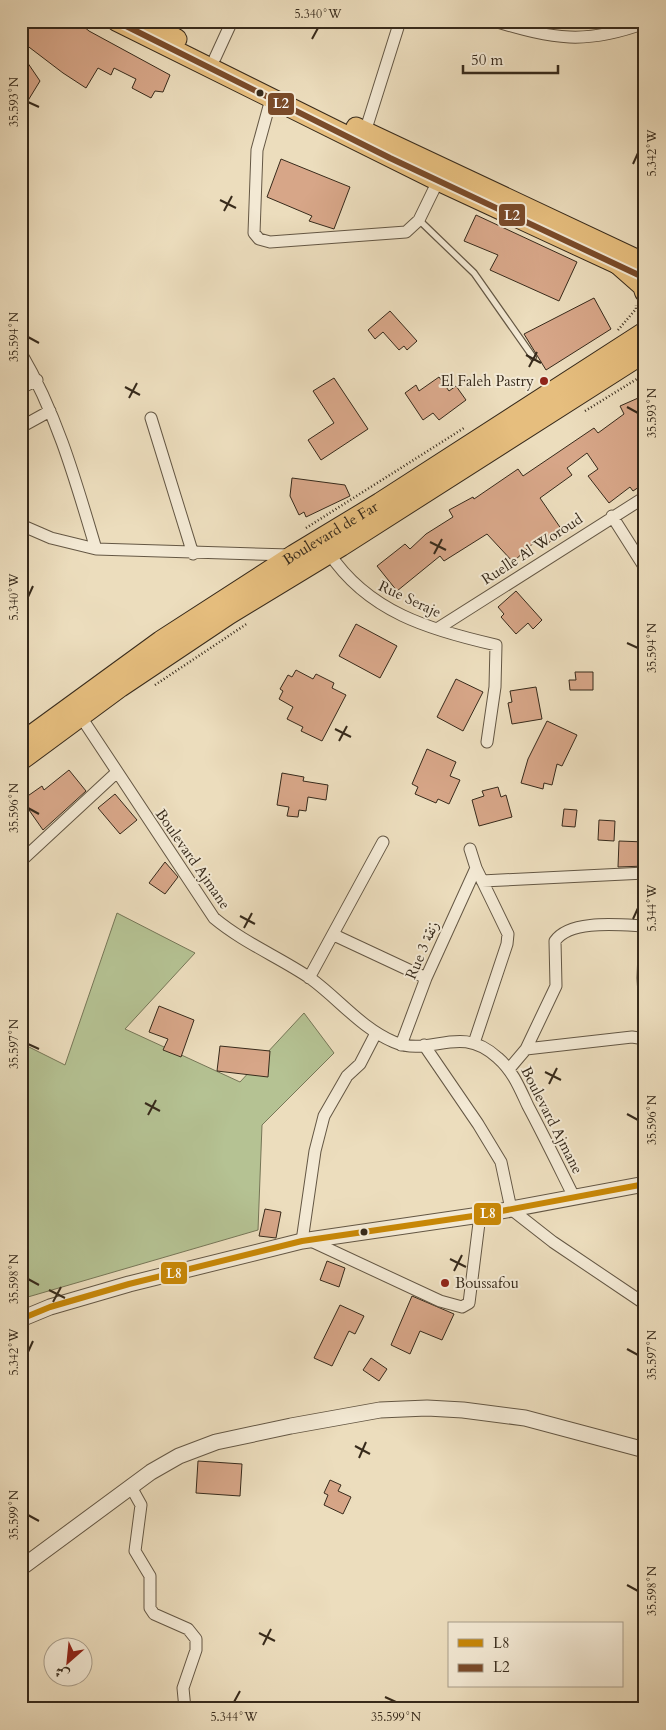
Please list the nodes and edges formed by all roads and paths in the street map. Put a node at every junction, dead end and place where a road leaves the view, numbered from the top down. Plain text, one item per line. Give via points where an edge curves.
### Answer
1 (116, 21) edge
2 (145, 21) edge
3 (232, 21) edge
4 (400, 21) edge
5 (494, 21) edge
6 (645, 23) edge
7 (215, 58) junction
8 (271, 99) junction
9 (365, 132) junction
10 (438, 182) junction
11 (418, 220) junction
12 (645, 263) edge
13 (618, 264) junction
14 (645, 278) edge
15 (640, 296) edge
16 (645, 321) edge
17 (645, 332) edge
18 (629, 343) edge
19 (21, 353) edge
20 (533, 357) dead end
21 (37, 380) junction
22 (21, 388) edge
23 (50, 410) junction
24 (151, 418) dead end
25 (21, 427) edge
26 (465, 428) dead end
27 (645, 497) edge
28 (612, 516) junction
29 (21, 525) edge
30 (298, 532) dead end
31 (96, 549) junction
32 (329, 553) junction
33 (193, 554) junction
34 (294, 555) junction
35 (645, 568) edge
36 (437, 629) junction
37 (81, 717) junction
38 (488, 742) dead end
39 (21, 743) edge
40 (21, 760) edge
41 (116, 773) junction
42 (383, 842) dead end
43 (470, 849) dead end
44 (21, 861) edge
45 (476, 868) junction
46 (645, 873) edge
47 (482, 881) junction
48 (334, 935) junction
49 (309, 978) junction
50 (426, 978) junction
51 (645, 1014) edge
52 (376, 1033) junction
53 (645, 1039) edge
54 (474, 1043) junction
55 (401, 1045) junction
56 (424, 1045) junction
57 (526, 1049) junction
58 (509, 1069) junction
59 (645, 1184) edge
60 (574, 1197) junction
61 (510, 1209) junction
62 (480, 1214) junction
63 (306, 1240) junction
64 (645, 1304) edge
65 (21, 1319) edge
66 (645, 1450) edge
67 (131, 1487) junction
68 (21, 1568) edge
69 (185, 1709) edge

1 - 8 main road
2 - 7 main road
3 - 7 street
4 - 9 street
5 - 6 street via 541,35 582,39 620,32
7 - 9 main road
8 - 10 main road
8 - 11 street via 255,162 253,218 256,237 270,242 406,232
9 - 12 main road
10 - 11 street
10 - 13 main road
11 - 20 lane via 474,274
13 - 14 main road
13 - 15 highway via 642,286
15 - 18 path
16 - 18 highway
17 - 18 highway, Boulevard de Far
18 - 32 highway, Boulevard de Far
18 - 34 highway, Boulevard de Far via 380,504
19 - 21 street
21 - 22 street
21 - 23 street
23 - 25 street
23 - 31 street
24 - 33 street
26 - 30 path
27 - 28 street, Ruelle Al Woroud
28 - 35 street
28 - 36 street, Ruelle Al Woroud
29 - 31 street via 51,538
31 - 33 street
32 - 36 street, Rue Seraje via 368,597
32 - 37 highway, Boulevard de Far via 221,619
33 - 34 street
34 - 39 highway, Boulevard de Far via 161,641
36 - 38 street, Rue Seraje via 496,645
37 - 40 highway, Boulevard de Far
37 - 41 street, Boulevard Ajmane
41 - 44 street
41 - 49 street, Boulevard Ajmane via 214,918 235,935
42 - 48 street
43 - 45 street
45 - 47 street
45 - 50 street, Rue 3 زنقة
46 - 47 street
47 - 54 street via 506,926 508,939
48 - 49 street
48 - 50 street
49 - 52 street, Boulevard Ajmane
50 - 55 street, Rue 3 زنقة
51 - 57 street via 645,926 606,924 577,928 560,935 554,943 556,986
52 - 55 street, Boulevard Ajmane
52 - 63 street via 360,1064 347,1076 324,1116 315,1151
53 - 57 street via 632,1037
54 - 56 street, Boulevard Ajmane via 460,1041
54 - 58 street, Boulevard Ajmane via 487,1049
55 - 56 street, Boulevard Ajmane
56 - 61 street via 501,1162
57 - 58 street
58 - 60 street, Boulevard Ajmane
59 - 60 street
60 - 61 street
61 - 62 street
61 - 64 street
62 - 63 street
62 - 63 street via 472,1291 469,1303 462,1307 440,1301
63 - 65 street via 129,1284
66 - 67 street via 525,1418 427,1408 380,1410 216,1442 179,1456
67 - 68 street
67 - 69 street via 141,1505 135,1550 150,1576 150,1608 154,1614 188,1629 196,1639 196,1650 183,1688

